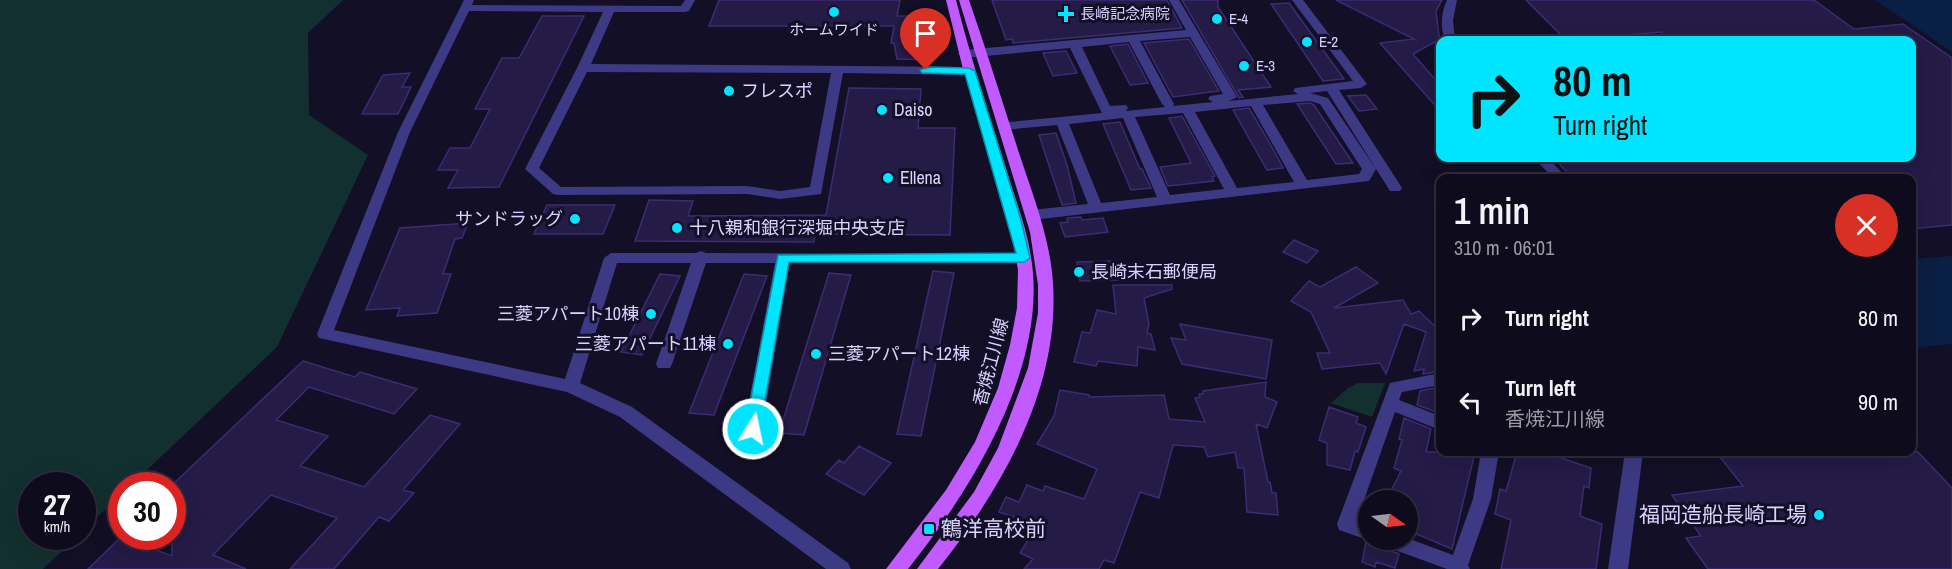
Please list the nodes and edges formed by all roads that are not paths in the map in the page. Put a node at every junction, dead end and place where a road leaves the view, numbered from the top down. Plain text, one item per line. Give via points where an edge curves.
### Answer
1 (690, 0) edge
2 (951, 0) edge
3 (964, 0) edge
4 (1174, 0) edge
5 (1297, 0) edge
6 (1452, 0) edge
7 (467, 4) edge
8 (609, 10) junction
9 (1193, 33) junction
10 (1448, 36) edge
11 (1133, 38) junction
12 (1075, 45) junction
13 (981, 52) junction
14 (963, 54) junction
15 (583, 68) junction
16 (838, 69) junction
17 (969, 71) junction
18 (1331, 88) junction
19 (1231, 97) junction
20 (1255, 102) junction
21 (1168, 104) junction
22 (1188, 110) junction
23 (1128, 115) junction
24 (1062, 122) junction
25 (1004, 126) junction
26 (1545, 162) edge
27 (1556, 174) edge
28 (1302, 184) junction
29 (1395, 188) dead end
30 (1233, 192) junction
31 (1166, 199) junction
32 (1096, 208) junction
33 (1032, 214) junction
34 (701, 256) junction
35 (783, 258) junction
36 (1024, 258) junction
37 (664, 364) dead end
38 (1436, 379) edge
39 (571, 386) junction
40 (1390, 403) junction
41 (1436, 421) edge
42 (753, 429) dead end
43 (1489, 456) edge
44 (1633, 456) edge
45 (1358, 490) edge
46 (1358, 491) edge
47 (1358, 528) edge
48 (1416, 550) edge
49 (1459, 567) edge
50 (841, 569) edge
51 (896, 569) edge
52 (927, 569) edge
53 (1618, 569) edge

1 - 8 street via 685,9
2 - 14 main road, 香焼江川線
3 - 13 main road
4 - 9 street
5 - 18 street via 1361,84
6 - 10 street via 1448,7
7 - 8 street
7 - 39 street via 404,132 325,334
8 - 15 street
9 - 11 street
9 - 19 street
11 - 12 street
11 - 21 street
12 - 13 street
12 - 21 street via 1106,110
13 - 14 street
13 - 25 main road
14 - 17 main road, 香焼江川線
15 - 16 street
15 - 16 street via 532,169 558,191 747,190 780,195 816,191
16 - 17 street
17 - 36 main road, 香焼江川線
18 - 19 street
18 - 29 street
19 - 21 street
20 - 22 street
20 - 28 street
20 - 28 street via 1310,97 1324,101 1369,169 1364,178
22 - 23 street
22 - 30 street
23 - 24 street
23 - 31 street
24 - 25 street
24 - 32 street
25 - 33 main road
26 - 27 street
28 - 30 street
30 - 31 street
31 - 32 street
32 - 33 street
33 - 52 main road via 1043,257 1045,304 1030,384 1019,421 994,474
34 - 35 street
34 - 37 street
34 - 39 street via 611,258
35 - 36 street
35 - 42 street
36 - 51 main road, 香焼江川線 via 1021,333 997,416 973,466
38 - 40 street via 1396,387
39 - 50 street via 626,412
40 - 41 street
40 - 45 street
43 - 49 street via 1482,499
44 - 53 street
46 - 47 street via 1346,524
48 - 49 street

